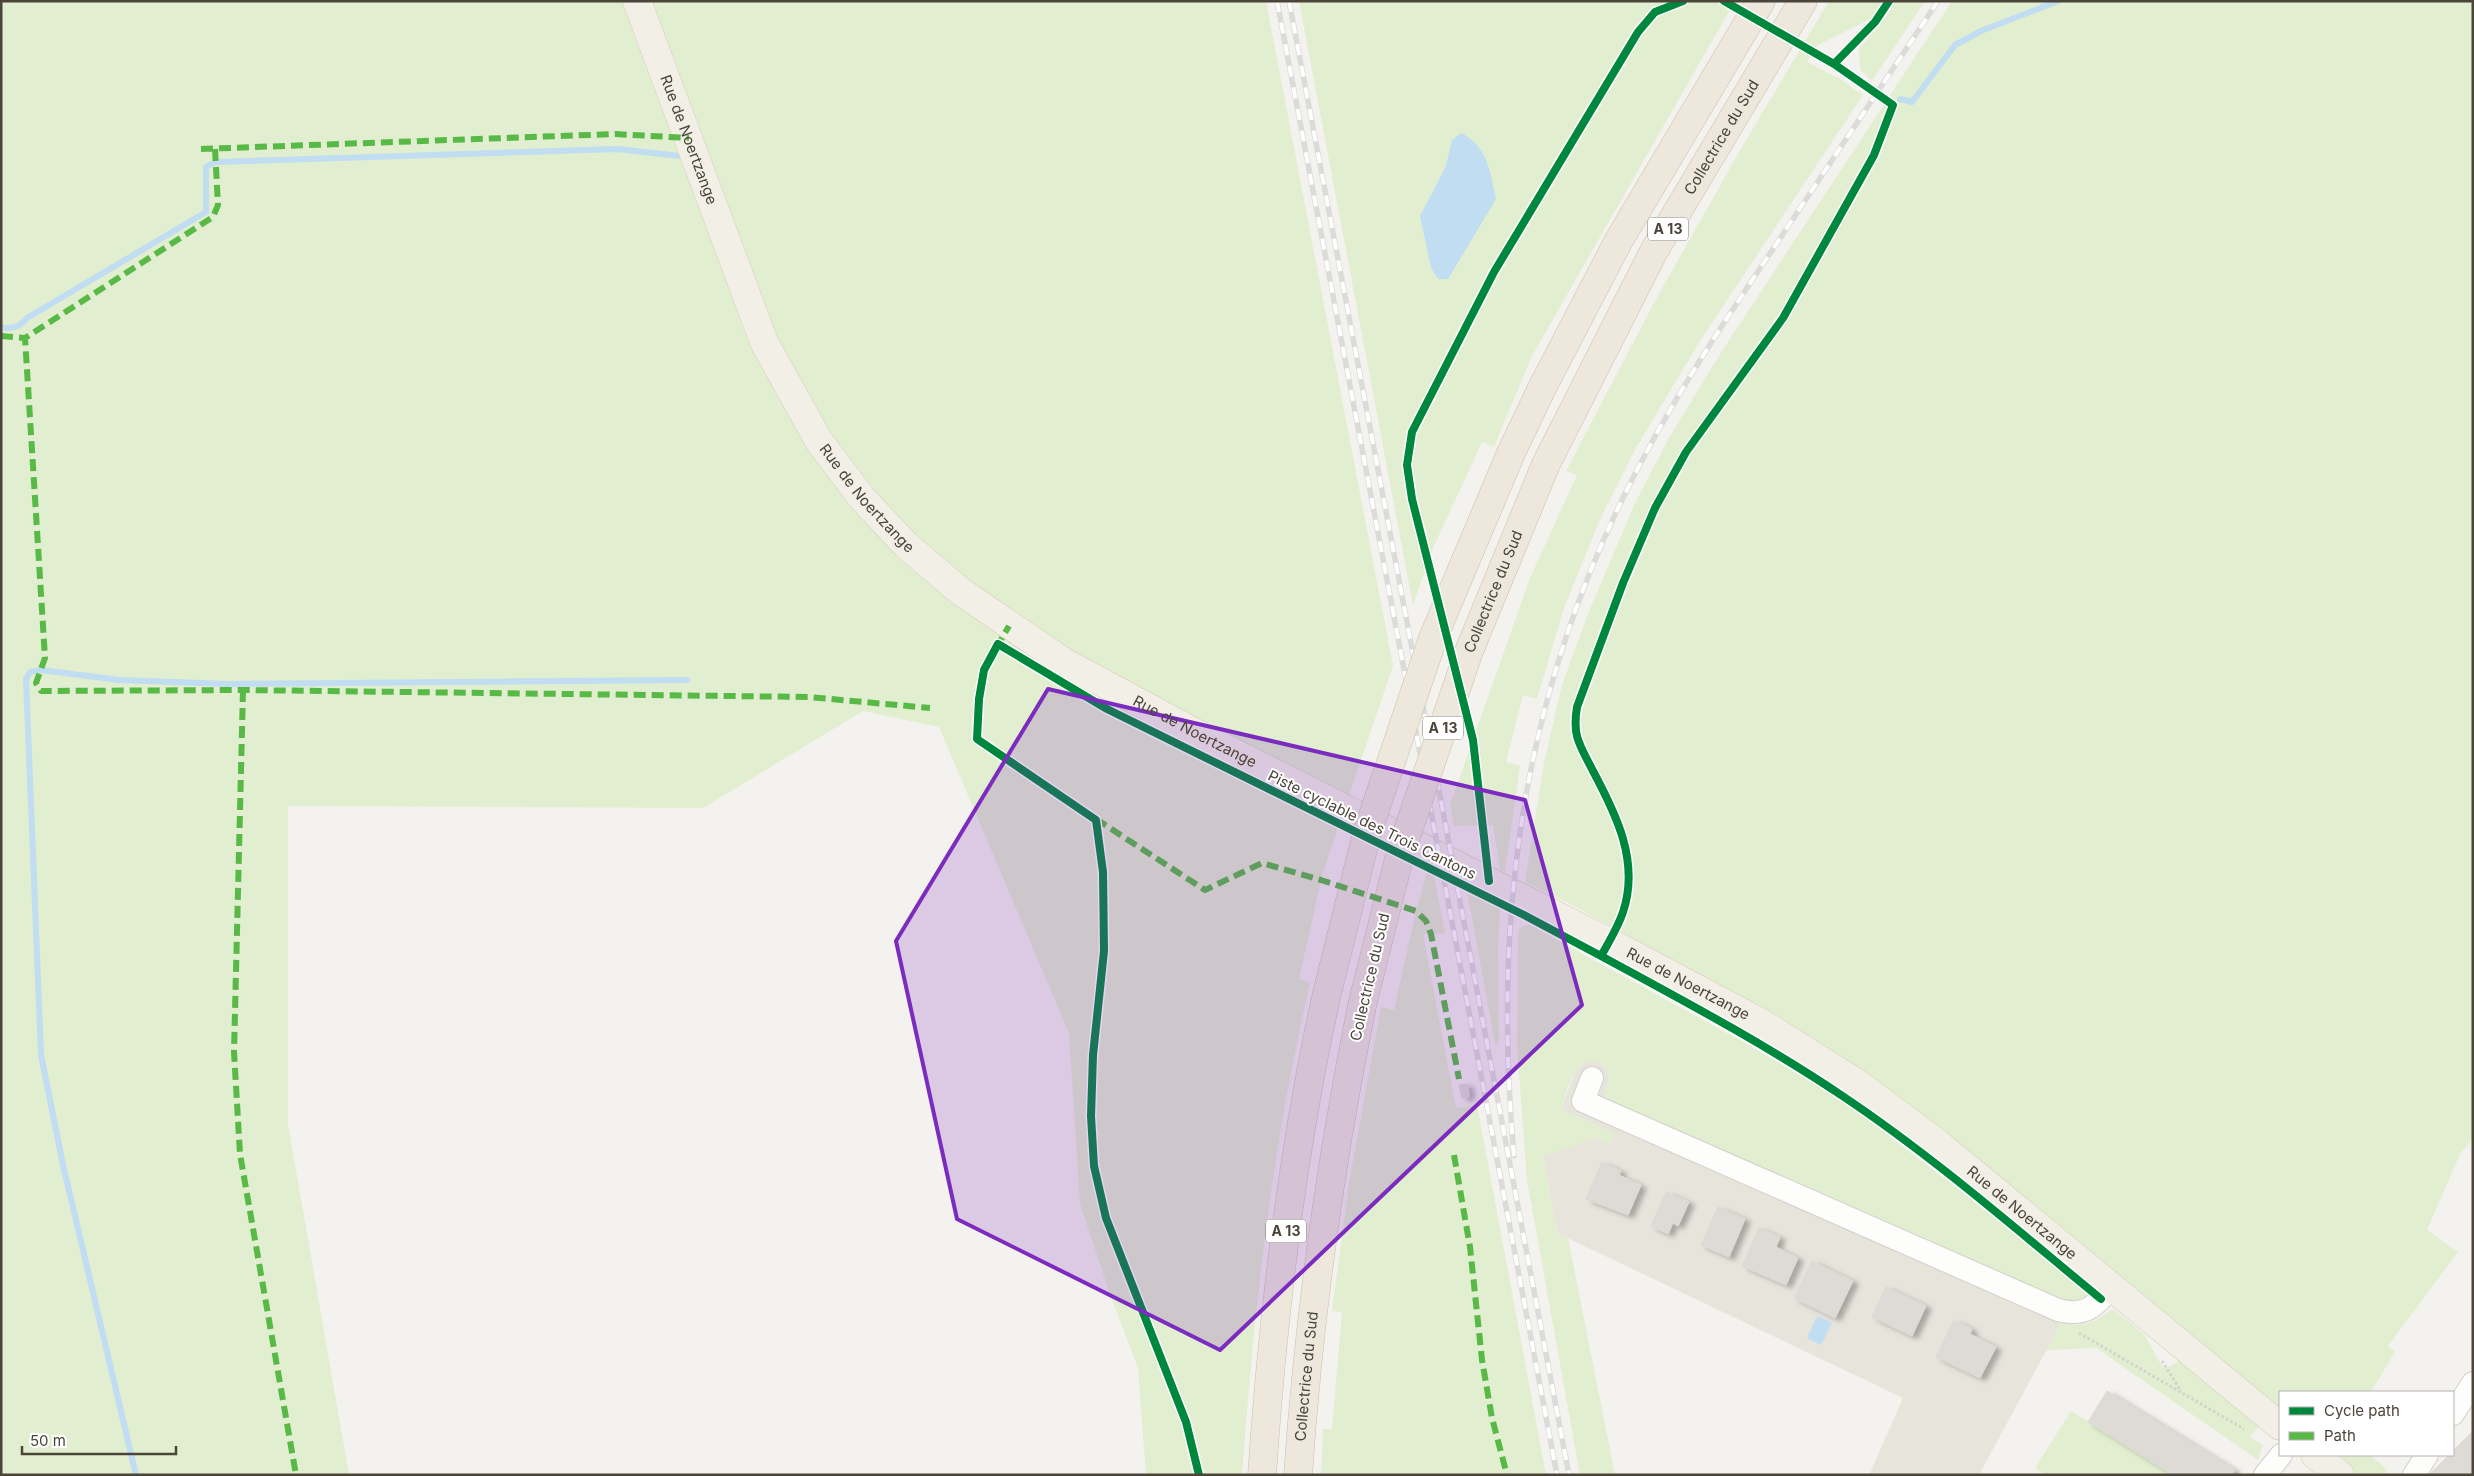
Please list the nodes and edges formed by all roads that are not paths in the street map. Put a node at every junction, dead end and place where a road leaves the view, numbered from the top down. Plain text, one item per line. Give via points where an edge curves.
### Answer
1 (637, 1) edge
2 (1760, 1) edge
3 (1803, 1) edge
4 (1592, 1078) dead end
5 (2112, 1287) junction
6 (2473, 1383) edge
7 (2454, 1412) edge
8 (2279, 1425) edge
9 (2280, 1456) edge
10 (2316, 1456) edge
11 (2426, 1456) edge
12 (1262, 1475) edge
13 (1298, 1475) edge
14 (2265, 1475) edge
15 (2340, 1475) edge
16 (2414, 1475) edge

1 - 5 main road, Rue de Noertzange via 764,342 818,441 862,498 906,545 960,591 1064,662 1203,737 1575,924 1760,1022 1857,1083 1936,1142
2 - 12 highway, A 13, bridge via 1619,240 1542,388 1433,638 1368,833 1310,1070 1293,1171 1269,1371
3 - 13 highway, Collectrice du Sud / A 13, bridge via 1654,251 1546,464 1466,660 1401,851 1363,1001 1330,1180 1305,1372
4 - 5 street via 1583,1101 2058,1310 2075,1314 2091,1309
5 - 8 main road, Rue de Noertzange
6 - 7 street
9 - 14 street
10 - 15 main road
11 - 16 street

